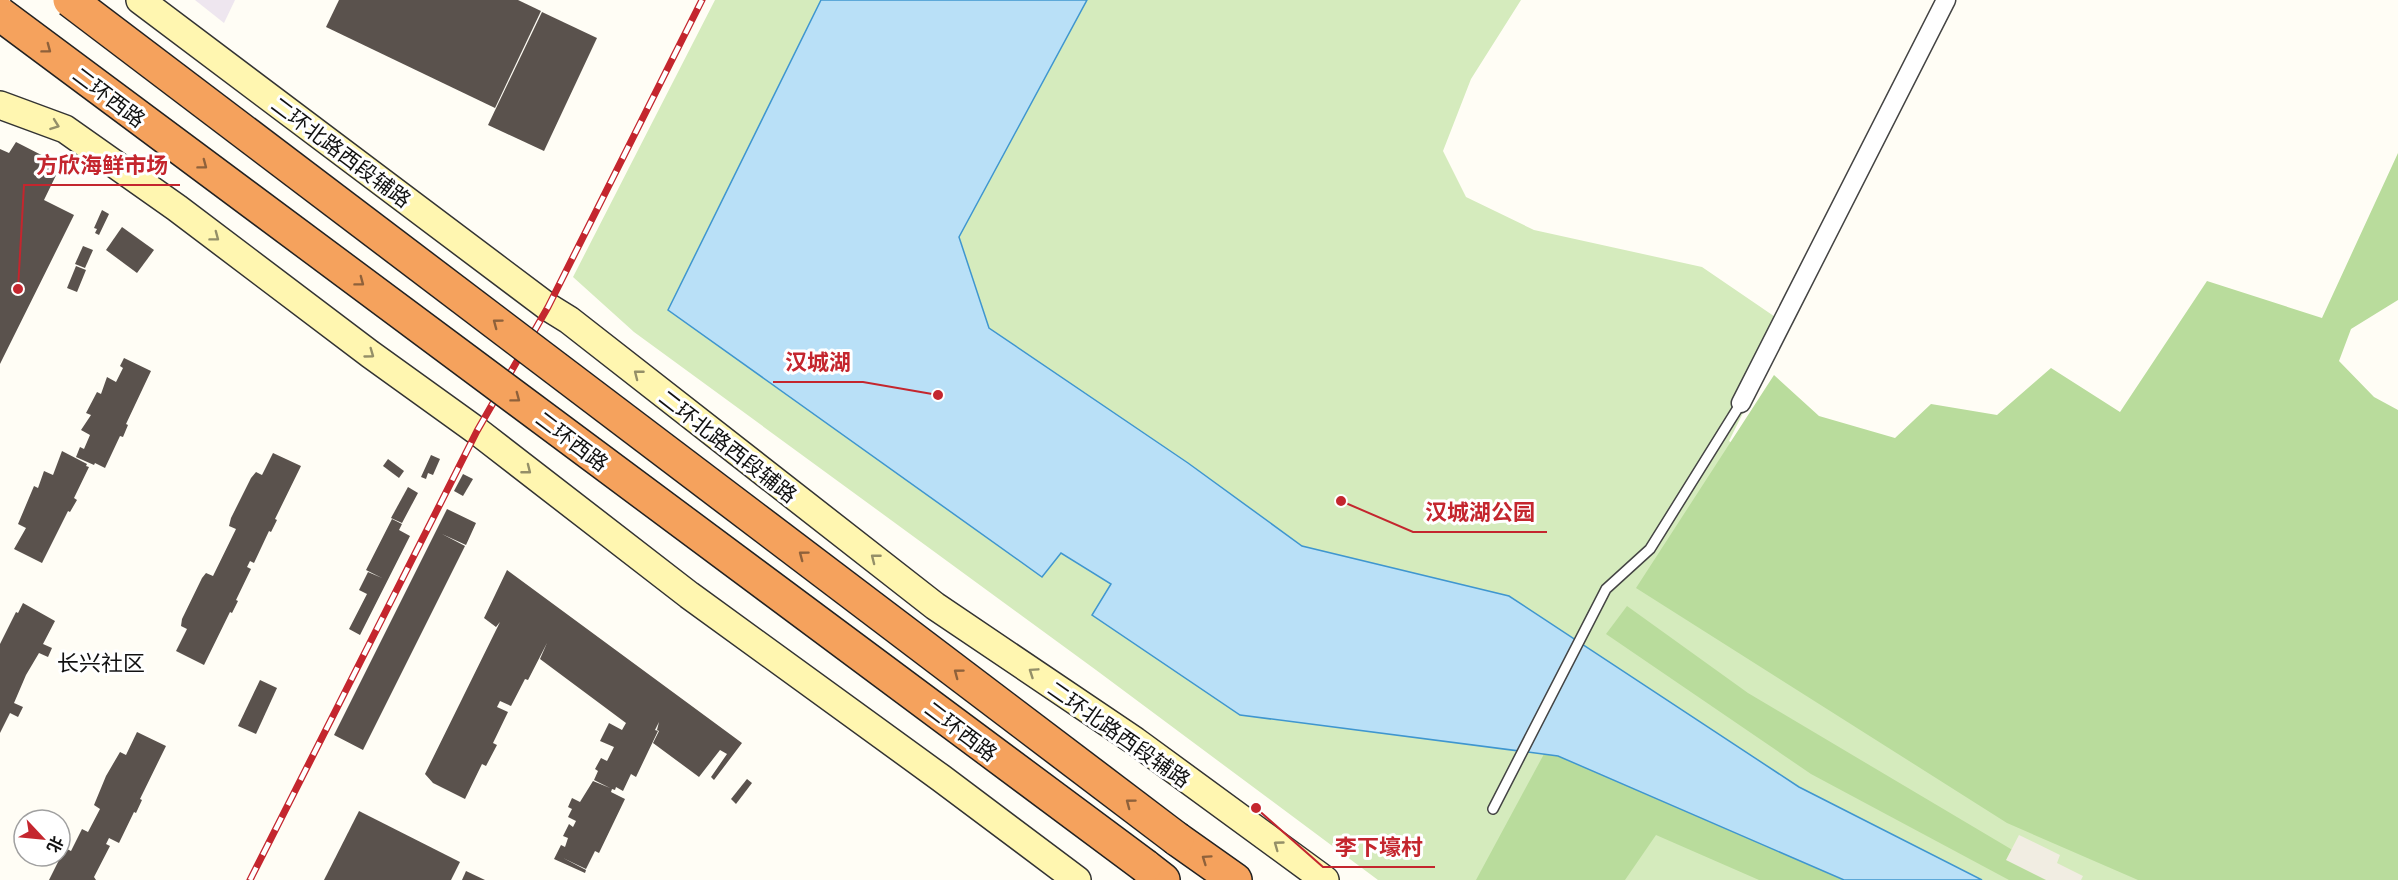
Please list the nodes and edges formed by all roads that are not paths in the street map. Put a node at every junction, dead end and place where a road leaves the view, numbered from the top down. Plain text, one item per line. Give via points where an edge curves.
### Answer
1 (70, 0) edge
2 (140, 0) edge
3 (1946, 0) edge
4 (0, 14) edge
5 (0, 105) edge
6 (1741, 403) joint
7 (1493, 809) dead end
8 (1154, 873) edge
9 (1077, 880) edge
10 (1235, 880) edge
11 (1325, 880) edge

10 -> 1 highway, 二环西路, bridge
11 -> 2 main road, 二环北路西段辅路 via 1135,741 936,606 569,320
3 - 6 street
4 -> 8 highway, 二环西路, bridge
5 -> 9 main road via 65,129 177,208 689,595
6 - 7 lane via 1650,549 1606,589

